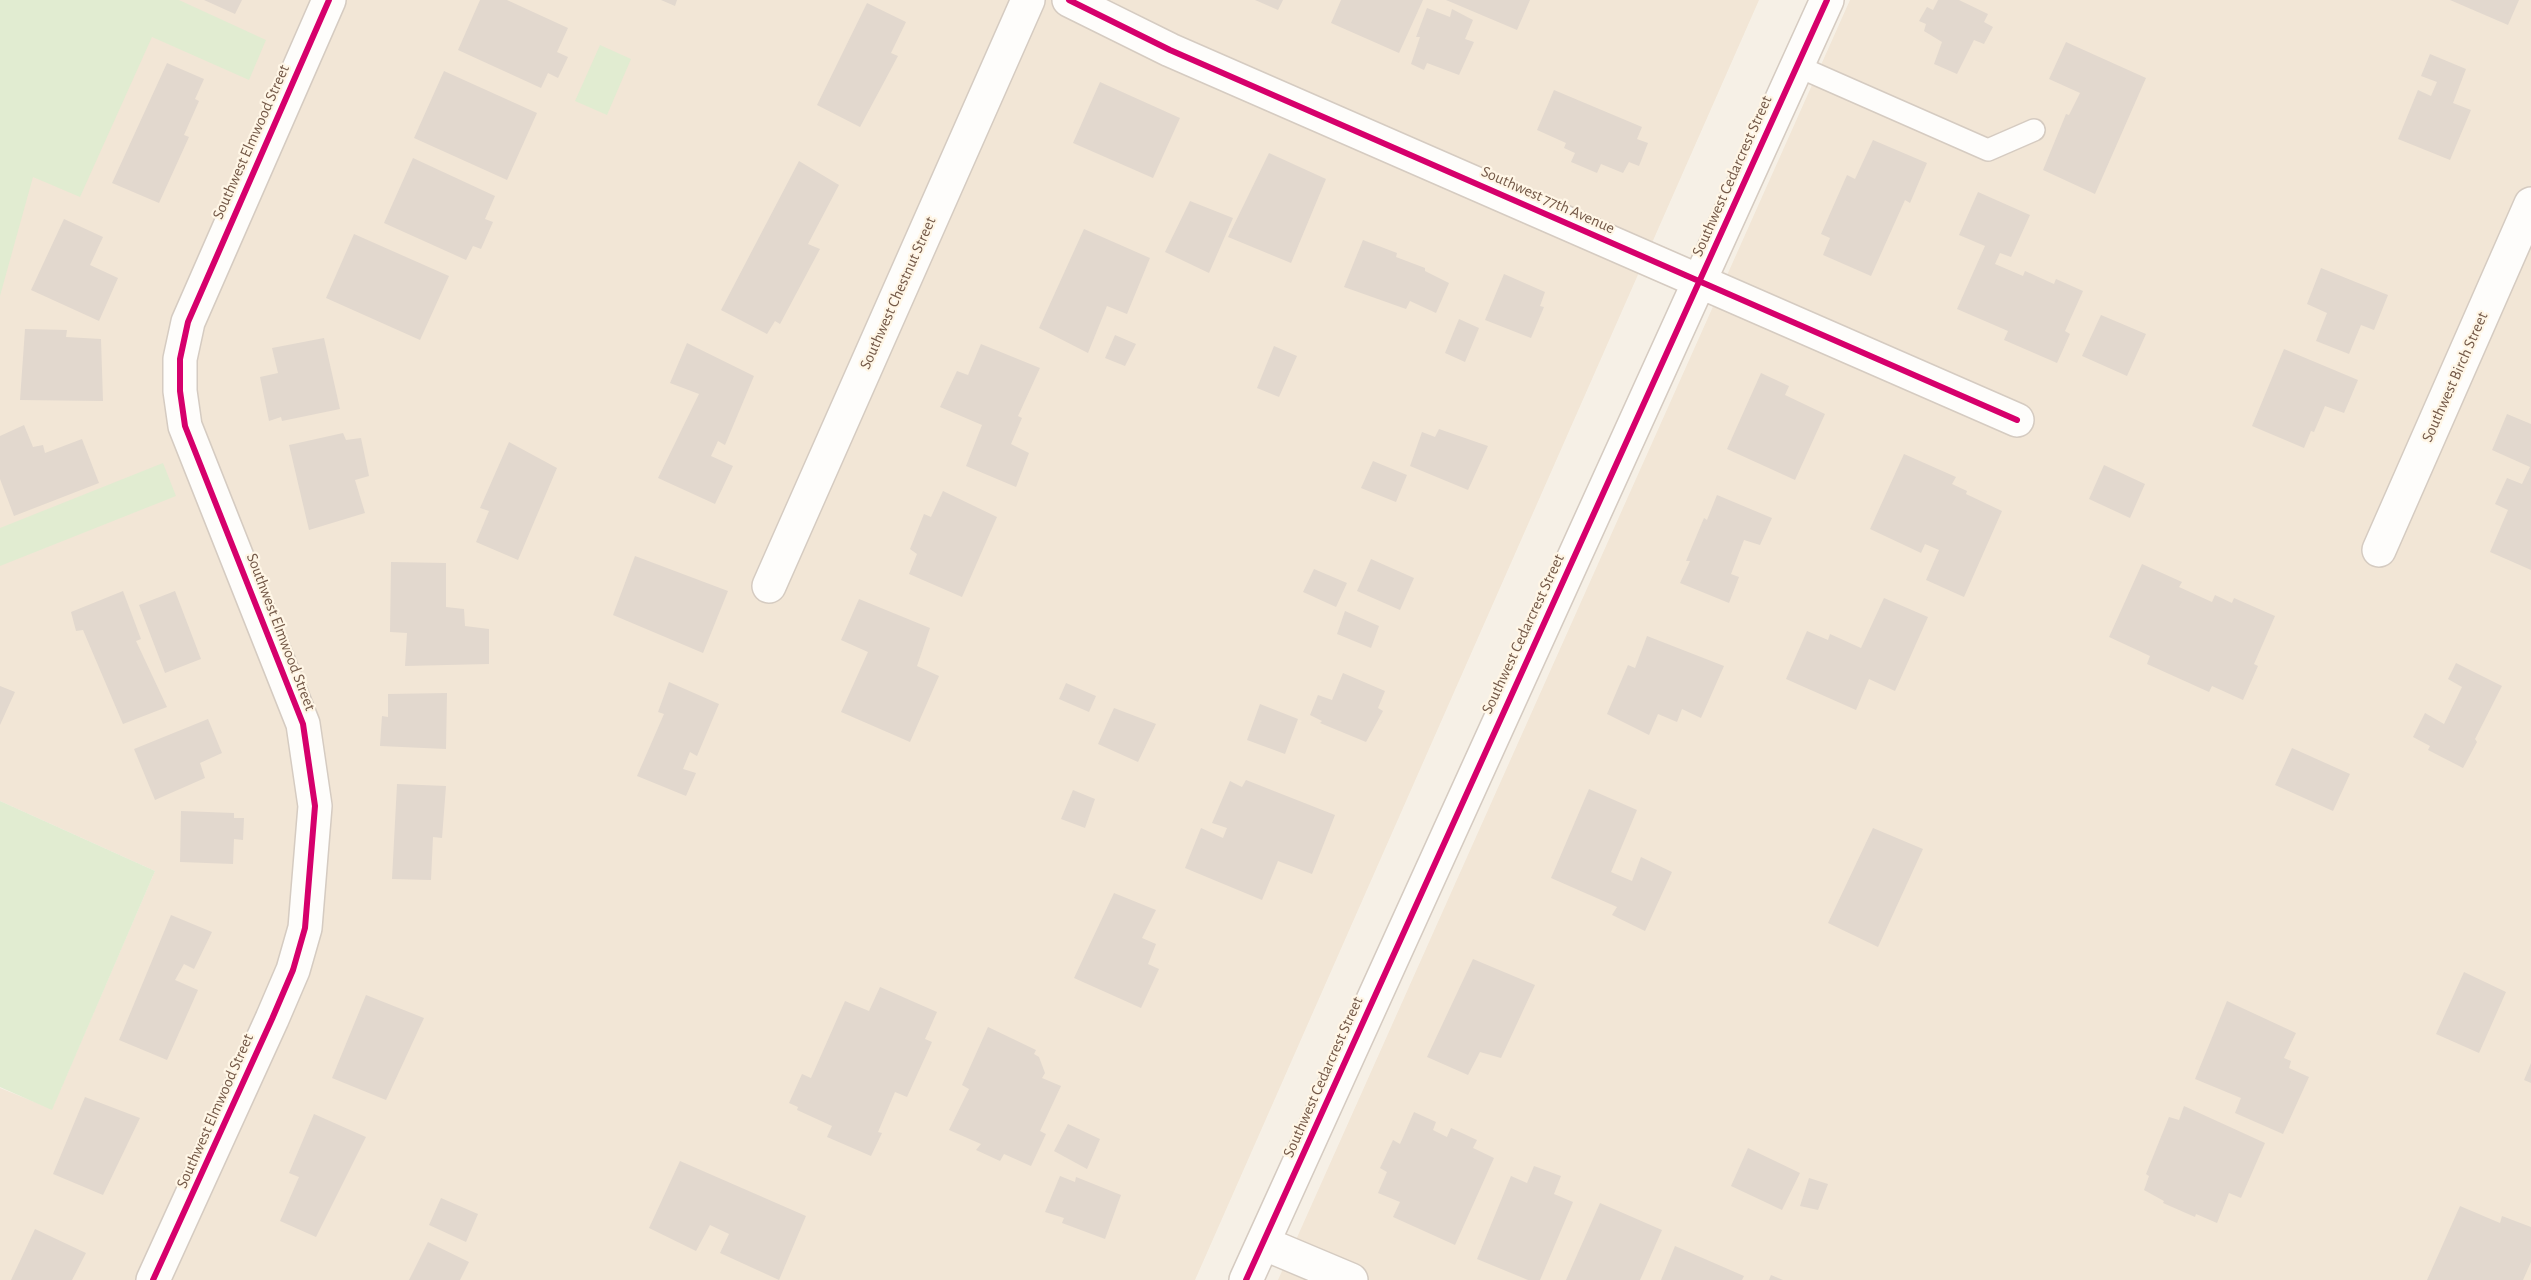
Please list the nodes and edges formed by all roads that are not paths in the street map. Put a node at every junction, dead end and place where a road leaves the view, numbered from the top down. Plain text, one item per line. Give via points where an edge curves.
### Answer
1 (329, 0) edge
2 (1028, 0) edge
3 (1069, 0) edge
4 (1827, 0) edge
5 (1797, 66) junction
6 (2034, 130) dead end
7 (2531, 204) edge
8 (1700, 281) junction
9 (2017, 420) dead end
10 (2379, 550) dead end
11 (769, 586) dead end
12 (1263, 1243) junction
13 (153, 1280) edge
14 (1246, 1280) edge
15 (1351, 1280) edge

1 - 13 street, Southwest Elmwood Street via 188,322 180,359 185,426 303,724 315,806 308,909 293,970
2 - 11 street, Southwest Chestnut Street
3 - 8 street, Southwest 77th Avenue via 1170,50
4 - 5 street, Southwest Cedarcrest Street
5 - 6 lane via 1988,150
5 - 8 street, Southwest Cedarcrest Street
7 - 10 street, Southwest Birch Street
8 - 9 street, Southwest 77th Avenue
8 - 12 street, Southwest Cedarcrest Street
12 - 14 street, Southwest Cedarcrest Street
12 - 15 street

